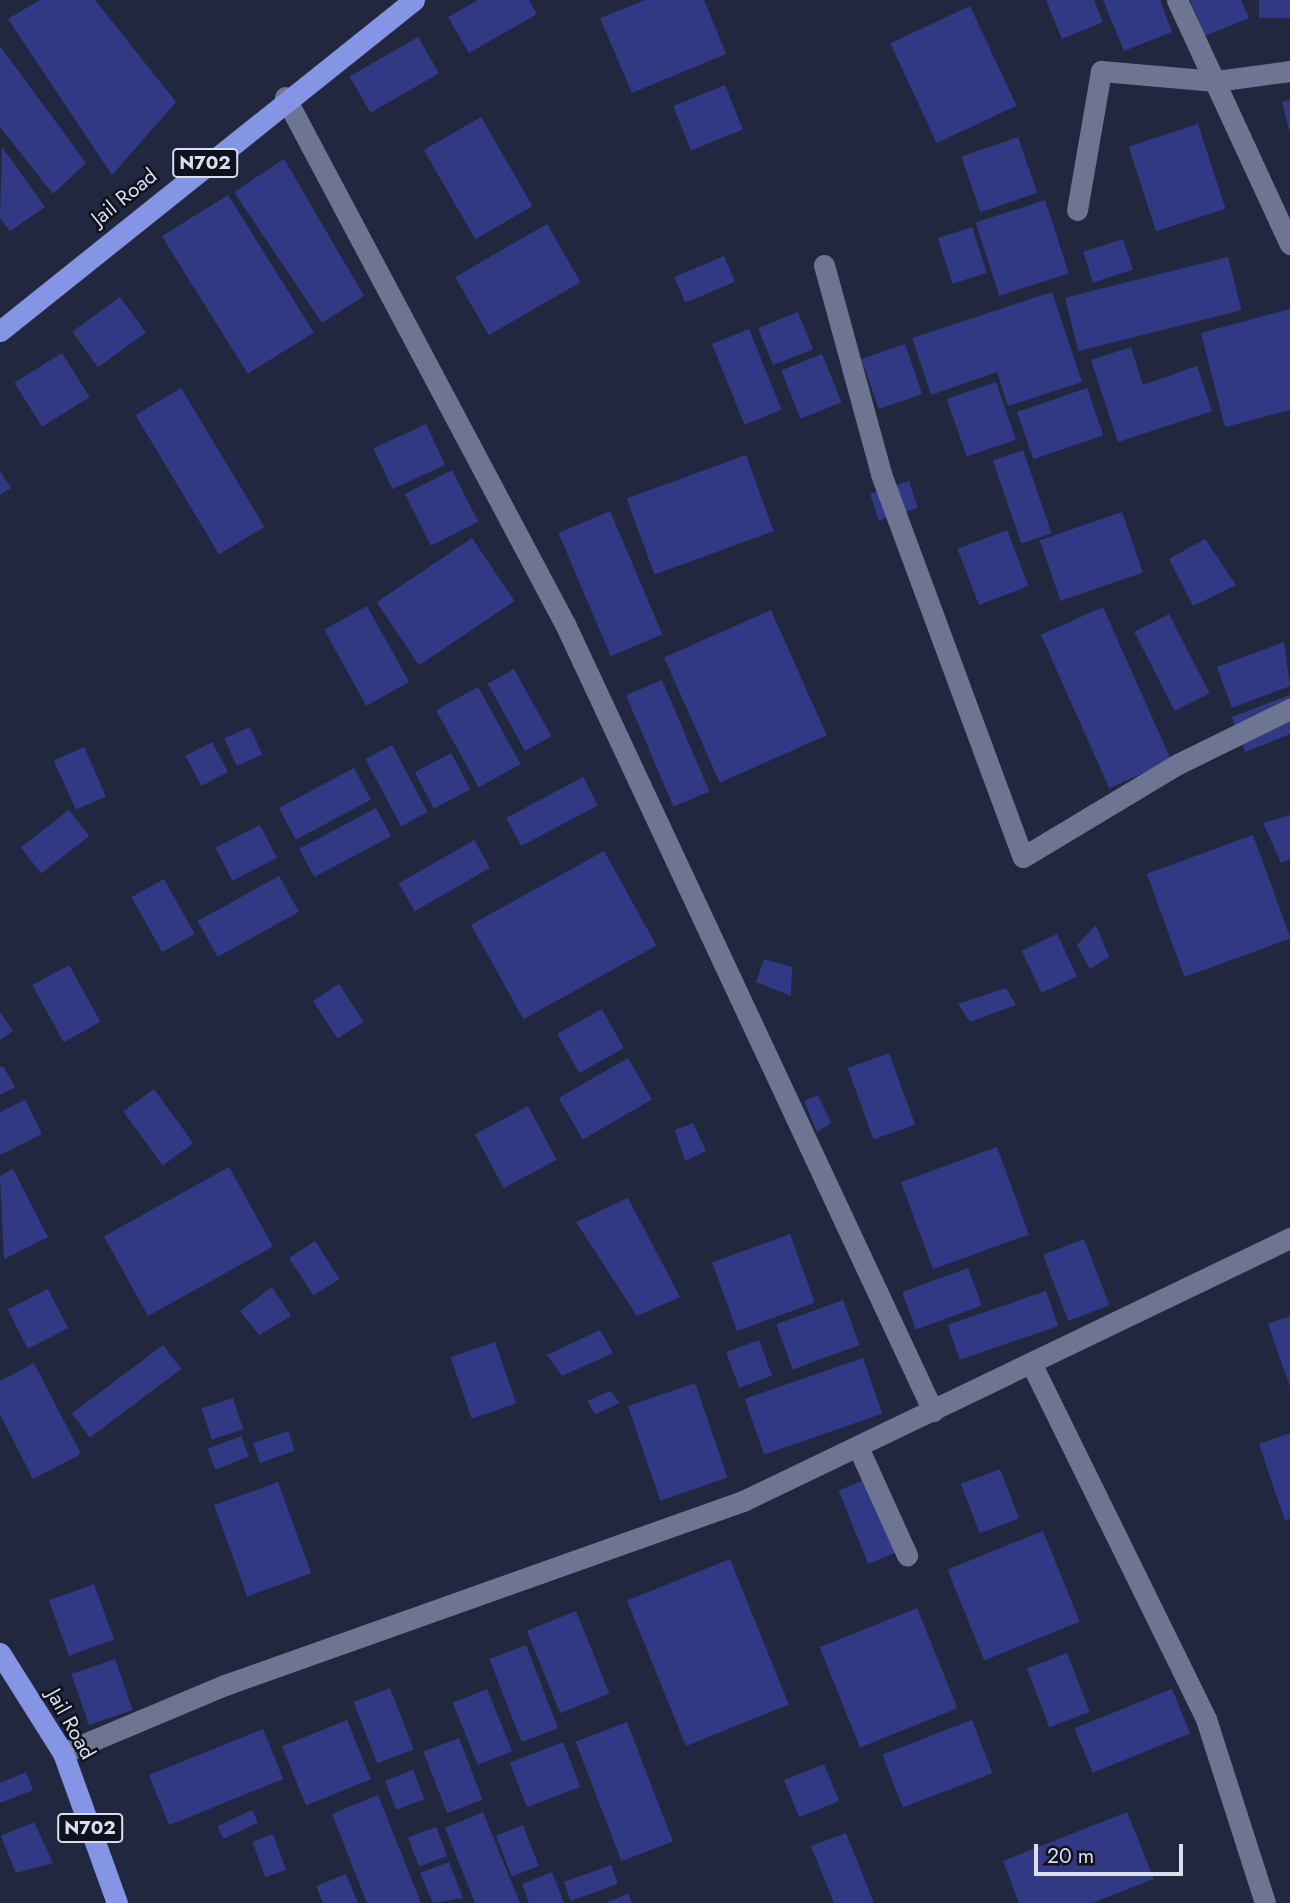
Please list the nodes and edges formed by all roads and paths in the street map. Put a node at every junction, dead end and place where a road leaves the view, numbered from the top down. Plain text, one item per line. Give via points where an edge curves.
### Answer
1 (414, 0) edge
2 (1177, 0) edge
3 (1290, 71) edge
4 (1216, 81) junction
5 (285, 97) junction
6 (1077, 210) dead end
7 (1290, 244) edge
8 (824, 265) dead end
9 (0, 331) edge
10 (1290, 709) edge
11 (1290, 1238) edge
12 (1032, 1365) junction
13 (933, 1412) junction
14 (858, 1447) junction
15 (907, 1555) dead end
16 (0, 1653) edge
17 (64, 1753) junction
18 (117, 1903) edge
19 (1265, 1903) edge

1 - 5 highway, Jail Road / N702
2 - 4 street
3 - 4 street
4 - 6 street via 1101,71
4 - 7 street
5 - 9 highway, Jail Road / N702
5 - 13 street via 565,624
8 - 10 street via 881,474 1023,857 1178,764
11 - 12 street
12 - 13 street
12 - 19 street via 1206,1719
13 - 14 street
14 - 15 street
14 - 17 street via 743,1501 225,1685
16 - 17 highway, Jail Road / N702
17 - 18 highway, Jail Road / N702

